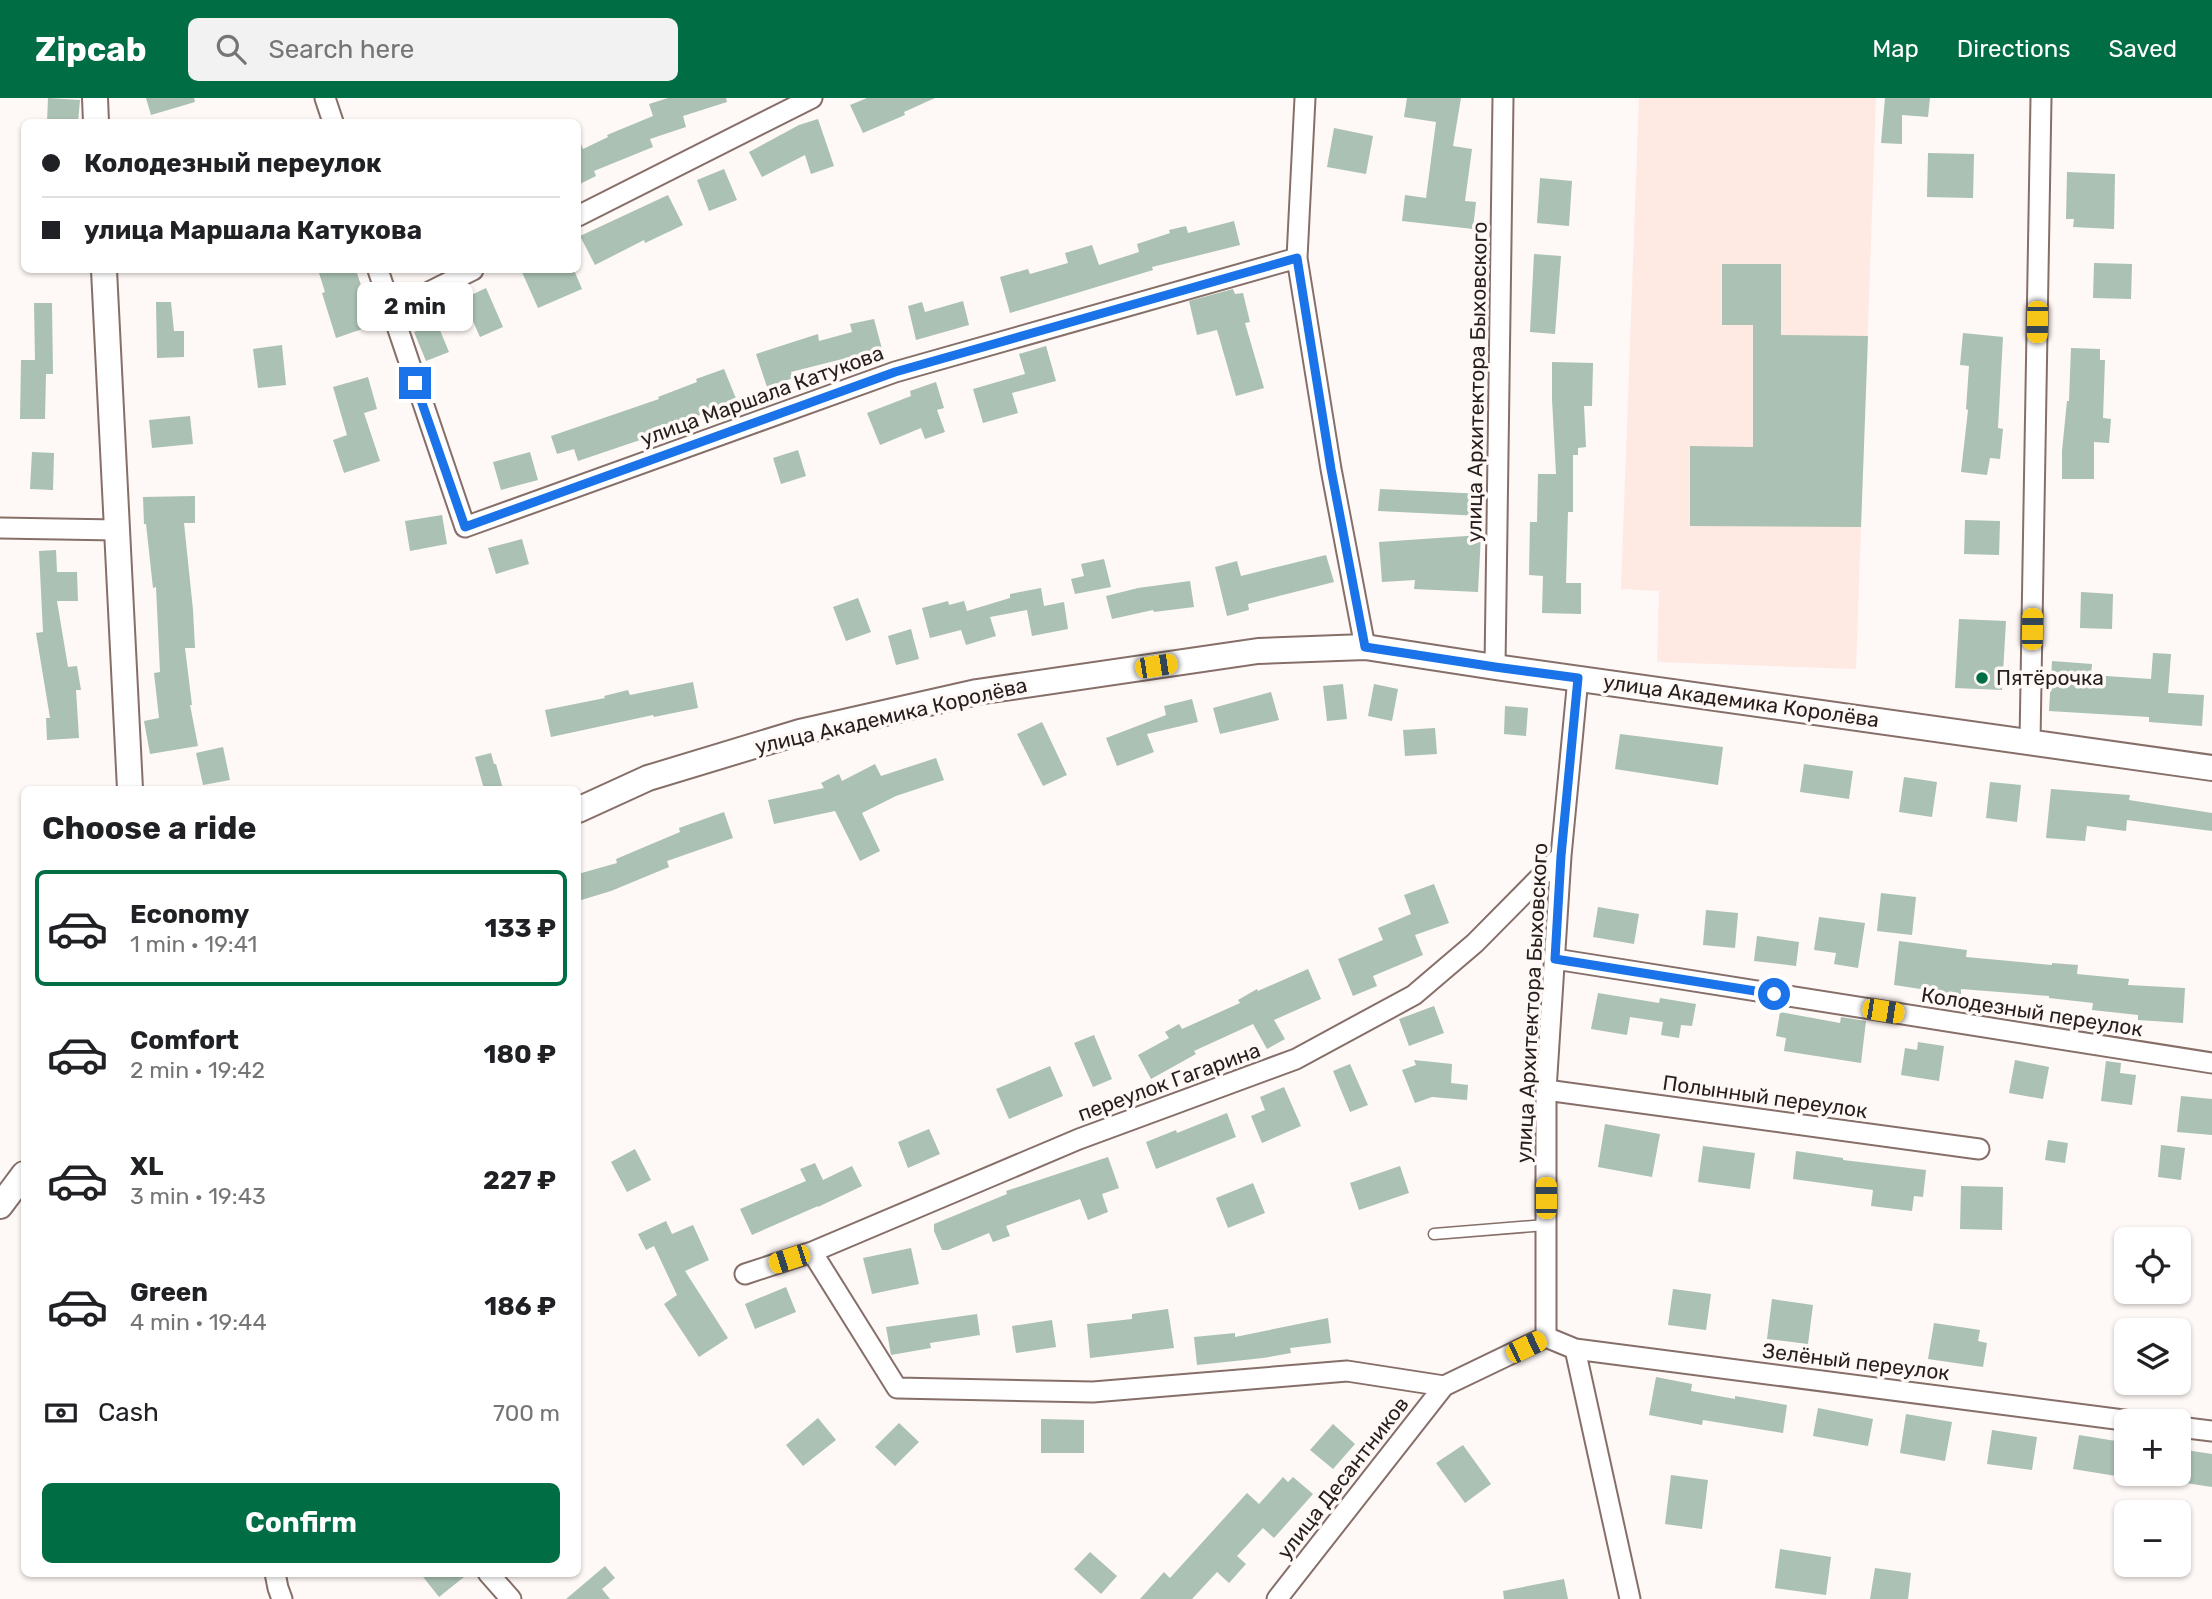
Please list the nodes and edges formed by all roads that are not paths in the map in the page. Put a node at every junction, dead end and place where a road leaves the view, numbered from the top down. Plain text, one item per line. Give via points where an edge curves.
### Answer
1 (95, 98) edge
2 (325, 98) edge
3 (812, 98) edge
4 (1304, 98) edge
5 (1503, 98) edge
6 (2041, 98) edge
7 (96, 119) edge
8 (331, 119) edge
9 (581, 214) edge
10 (1297, 258) junction
11 (104, 273) edge
12 (379, 273) edge
13 (466, 273) edge
14 (391, 311) junction
15 (0, 528) edge
16 (117, 530) junction
17 (1365, 647) junction
18 (1495, 667) junction
19 (1578, 678) junction
20 (2030, 741) junction
21 (2212, 768) edge
22 (130, 786) edge
23 (581, 809) edge
24 (1561, 856) junction
25 (1555, 959) junction
26 (2212, 1063) edge
27 (1546, 1090) junction
28 (1979, 1149) dead end
29 (21, 1178) edge
30 (0, 1206) edge
31 (1546, 1225) junction
32 (1434, 1234) dead end
33 (812, 1252) junction
34 (744, 1274) dead end
35 (1546, 1337) junction
36 (1575, 1349) junction
37 (1444, 1386) junction
38 (2114, 1419) edge
39 (2191, 1429) edge
40 (2212, 1432) edge
41 (276, 1577) edge
42 (492, 1577) edge
43 (282, 1599) edge
44 (511, 1599) edge
45 (1277, 1599) edge
46 (1630, 1599) edge

1 - 7 street
2 - 8 street
3 - 9 street
4 - 10 street
5 - 18 street, улица Архитектора Быховского
6 - 20 street
10 - 14 street, улица Маршала Катукова via 895,372 465,527
10 - 17 street
11 - 16 street
12 - 14 street, улица Маршала Катукова
13 - 14 street
15 - 16 street
16 - 22 street
17 - 18 street, улица Академика Королёва
17 - 23 street, улица Академика Королёва via 1258,651 977,692 800,732 648,778
18 - 19 street, улица Академика Королёва
19 - 20 street, улица Академика Королёва
19 - 24 street, улица Архитектора Быховского
20 - 21 street, улица Академика Королёва
24 - 25 street, улица Архитектора Быховского
24 - 33 street, переулок Гагарина via 1475,943 1414,995 1296,1059 1079,1139
25 - 26 street, Колодезный переулок
25 - 27 street, улица Архитектора Быховского
27 - 28 street, Полынный переулок
27 - 31 street, улица Архитектора Быховского
29 - 30 street
31 - 32 lane
31 - 35 street, улица Архитектора Быховского
33 - 34 street, переулок Гагарина
33 - 37 street via 897,1388 1093,1392 1347,1371
35 - 36 street
35 - 37 street
36 - 38 street, Зелёный переулок
36 - 46 street
37 - 45 street, улица Десантников
39 - 40 street
41 - 43 street
42 - 44 street

